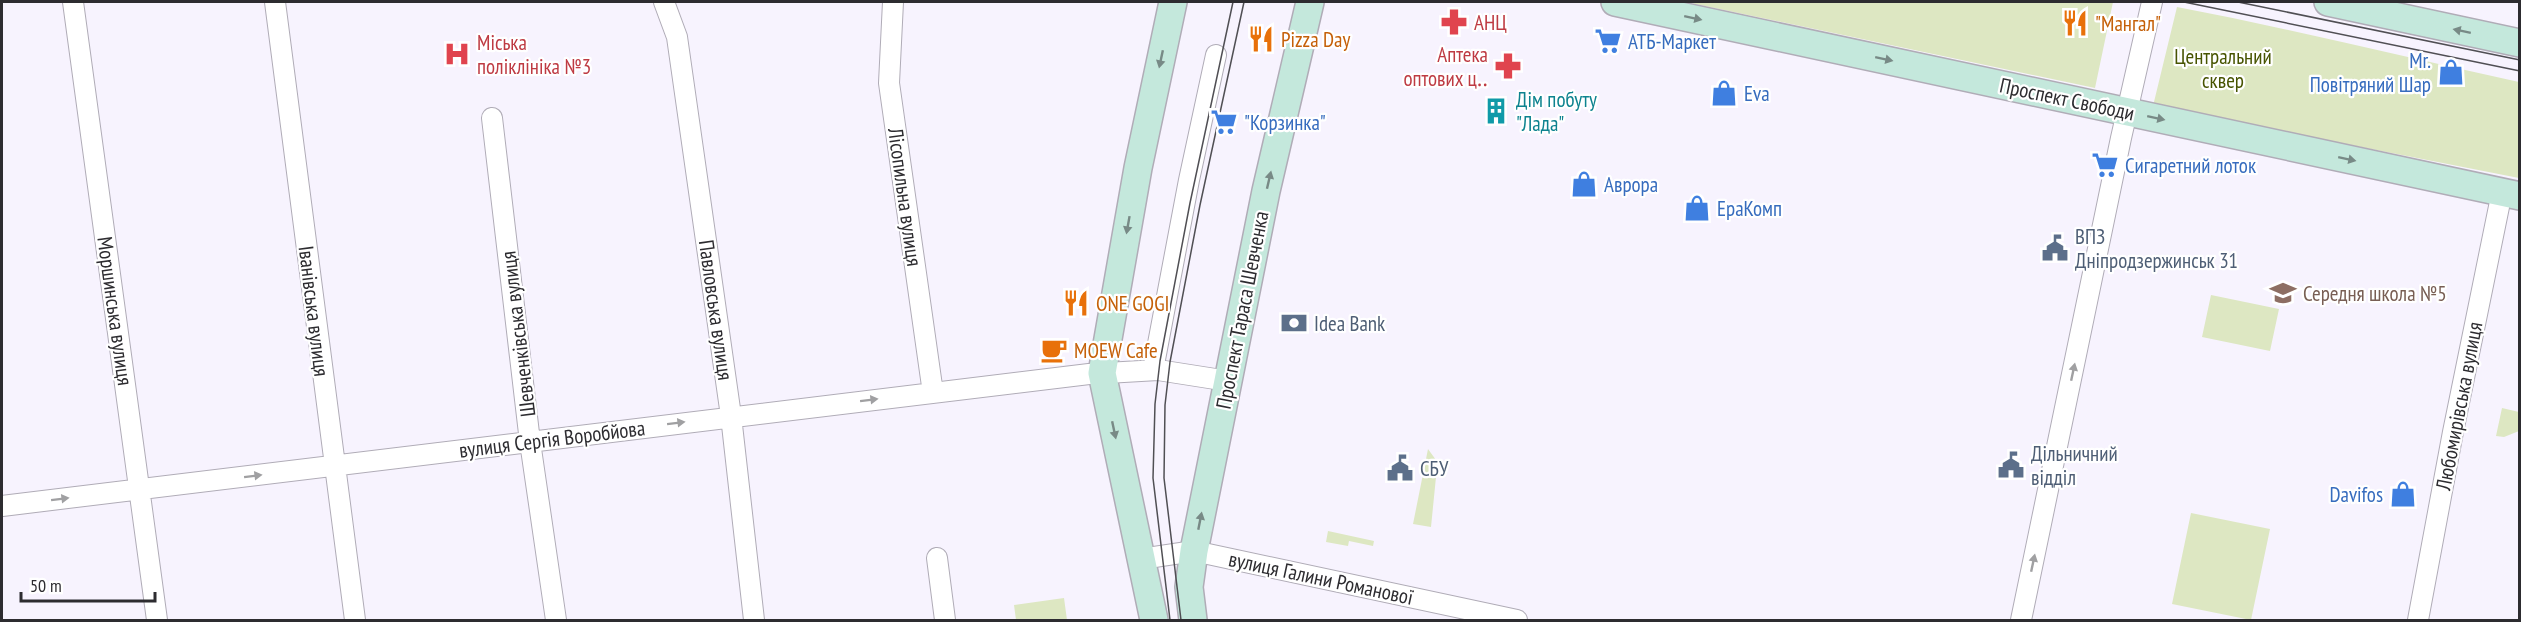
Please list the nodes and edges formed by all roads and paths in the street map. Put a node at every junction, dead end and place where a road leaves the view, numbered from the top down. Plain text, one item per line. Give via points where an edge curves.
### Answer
1 (73, 2) edge
2 (275, 2) edge
3 (664, 2) edge
4 (893, 2) edge
5 (1173, 2) edge
6 (1310, 2) edge
7 (1615, 2) edge
8 (2152, 2) edge
9 (2328, 2) edge
10 (2520, 43) edge
11 (1216, 55) dead end
12 (2127, 112) junction
13 (492, 118) dead end
14 (2511, 194) edge
15 (1152, 370) junction
16 (1102, 373) junction
17 (1228, 381) junction
18 (933, 393) junction
19 (731, 416) junction
20 (530, 442) junction
21 (334, 466) junction
22 (139, 490) junction
23 (2, 506) edge
24 (1194, 551) junction
25 (937, 558) dead end
26 (1141, 559) junction
27 (157, 621) edge
28 (355, 621) edge
29 (556, 621) edge
30 (754, 621) edge
31 (945, 621) edge
32 (1154, 621) edge
33 (1193, 621) edge
34 (1517, 621) edge
35 (2021, 621) edge
36 (2418, 621) edge

1 - 22 street, Моршинська вулиця
2 - 21 street, Іванівська вулиця
3 - 19 street, Павловська вулиця via 677,37
4 - 18 street, Лісопильна вулиця via 889,83
5 -> 16 main road via 1138,168
17 -> 6 main road, Проспект Тараса Шевченка via 1266,191
7 -> 12 main road, Проспект Свободи
8 - 12 street
10 -> 9 main road
11 - 15 street
12 -> 14 main road, Проспект Свободи
35 -> 12 street
13 - 20 street, Шевченківська вулиця
14 - 36 street, Любомирівська вулиця via 2453,432
15 - 16 street, вулиця Сергія Воробйова
15 - 17 street, вулиця Сергія Воробйова
16 - 18 street, вулиця Сергія Воробйова
16 -> 26 main road
24 -> 17 main road, Проспект Тараса Шевченка
19 -> 18 street, вулиця Сергія Воробйова
20 -> 19 street, вулиця Сергія Воробйова
19 - 30 street, Павловська вулиця
20 - 21 street, вулиця Сергія Воробйова
20 - 29 street, Шевченківська вулиця
22 -> 21 street, вулиця Сергія Воробйова
21 - 28 street, Іванівська вулиця
23 -> 22 street, вулиця Сергія Воробйова
22 - 27 street, Моршинська вулиця
24 - 26 street
24 - 33 main road, Проспект Тараса Шевченка via 1189,587
24 - 34 street, вулиця Галини Романової
25 - 31 street
26 - 32 main road

